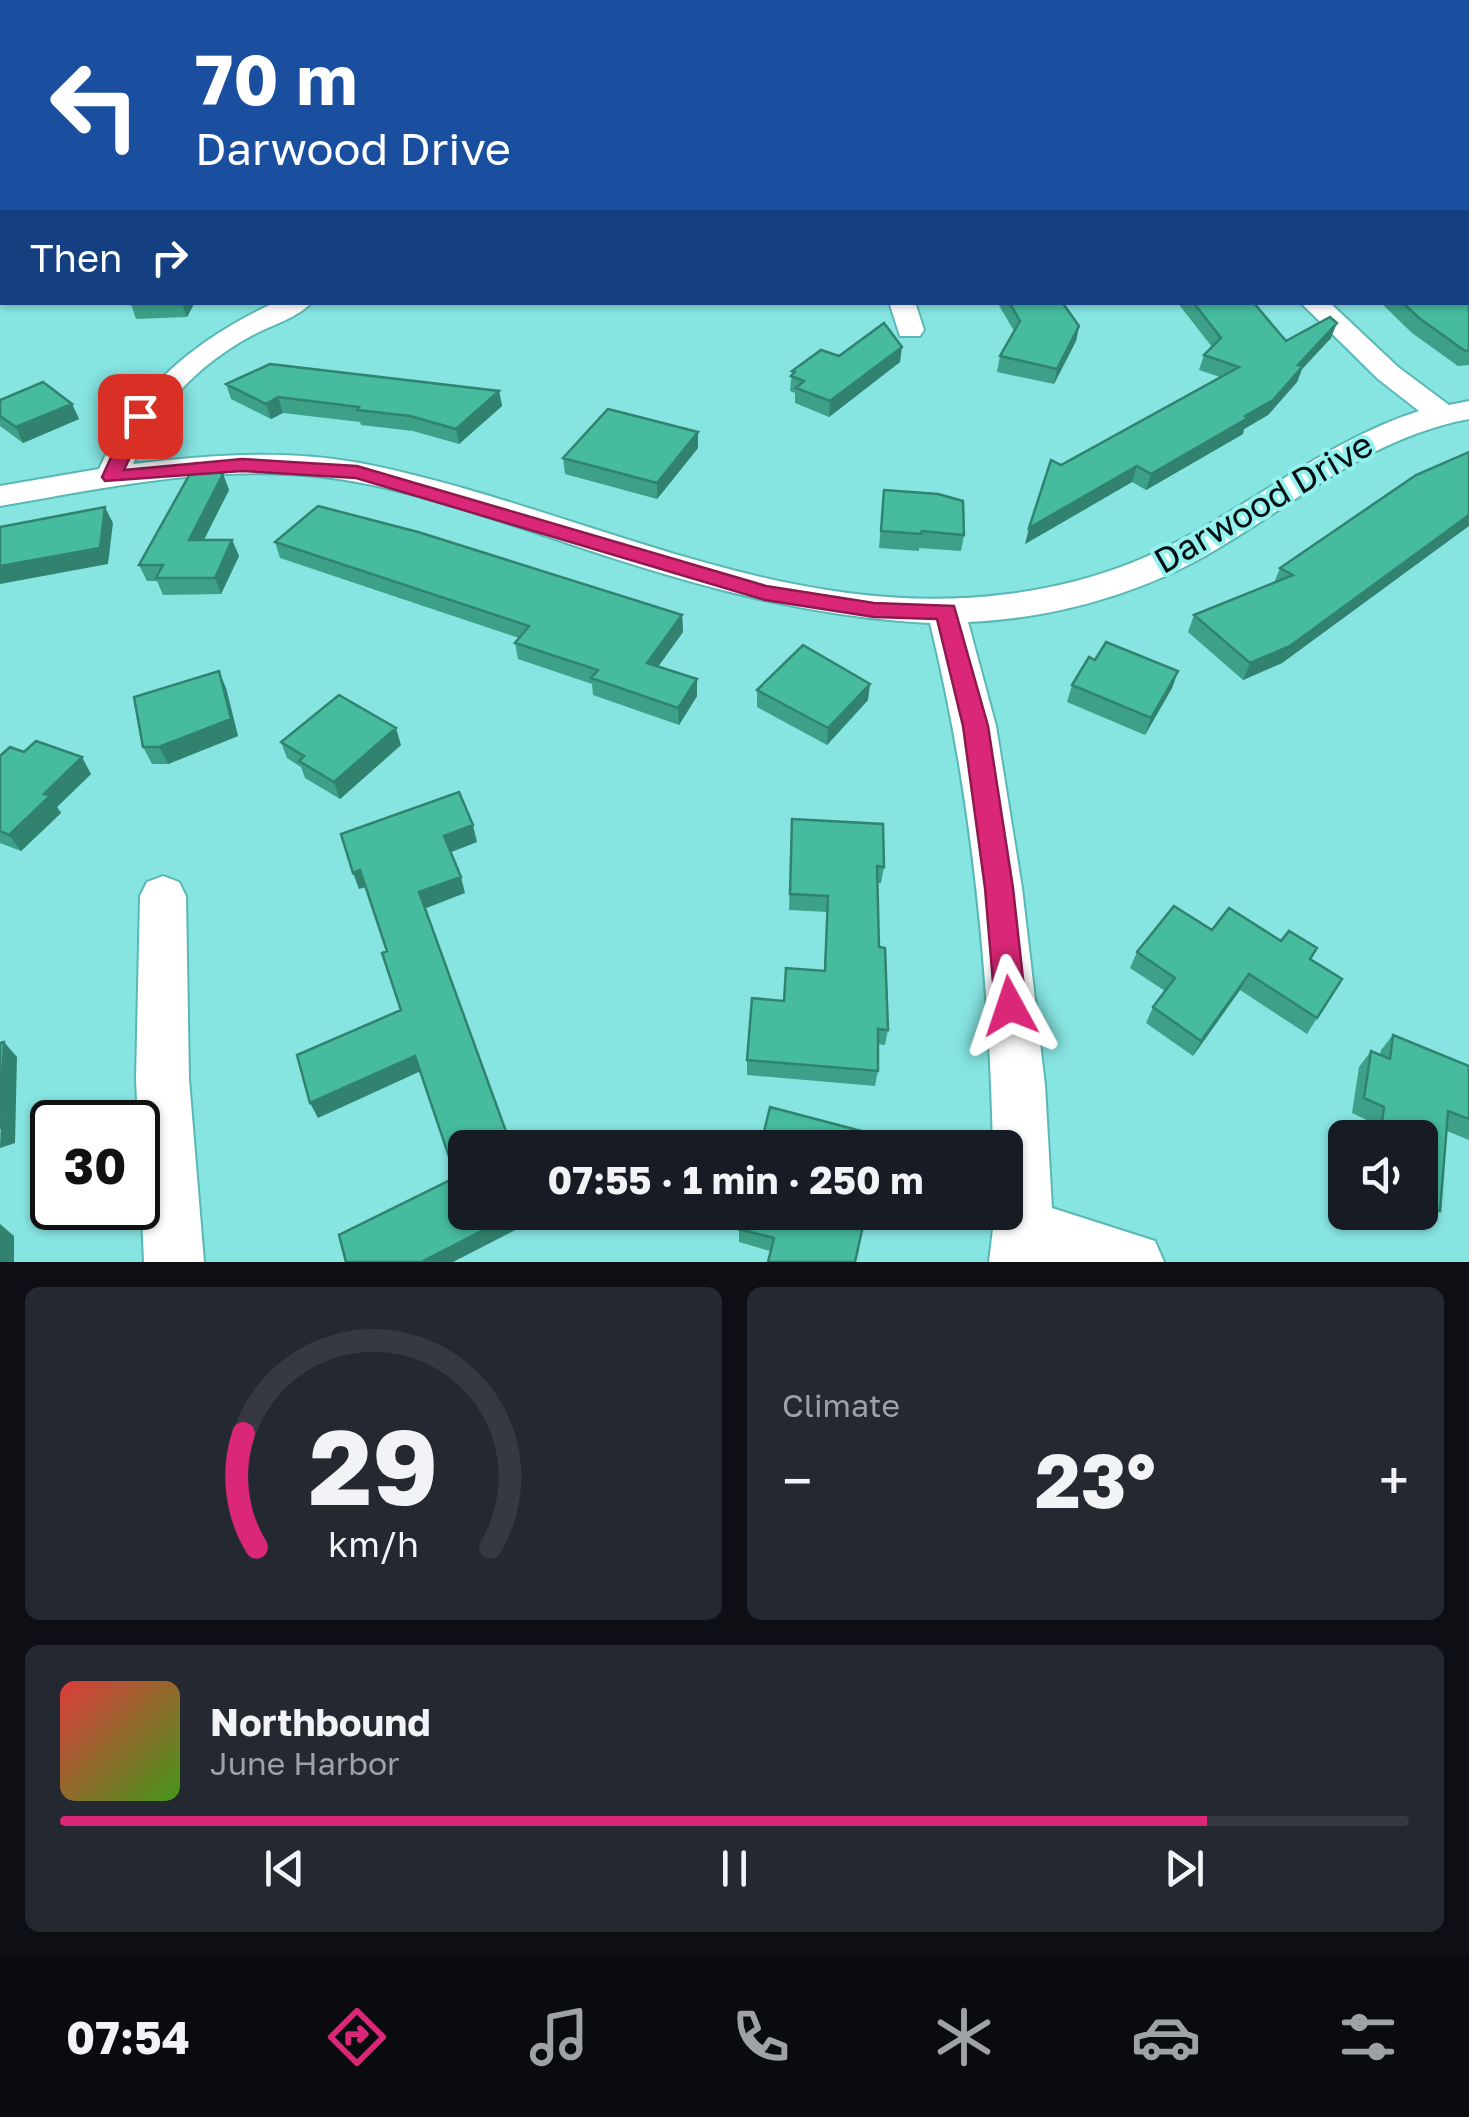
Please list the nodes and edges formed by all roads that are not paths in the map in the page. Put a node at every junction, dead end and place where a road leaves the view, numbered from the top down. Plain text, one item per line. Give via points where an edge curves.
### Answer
1 (293, 305) edge
2 (903, 305) edge
3 (1316, 305) edge
4 (910, 330) dead end
5 (1455, 412) edge
6 (112, 477) junction
7 (0, 496) edge
8 (946, 612) junction
9 (163, 896) dead end
10 (1021, 1246) edge
11 (174, 1262) edge
12 (1134, 1262) edge

1 - 6 street via 228,337 169,382 140,416
2 - 4 street
3 - 5 street via 1359,348
5 - 8 street, Darwood Drive via 1400,425 1350,448 1181,554 1126,577 1074,594
6 - 7 street, Darwood Drive
6 - 8 street, Darwood Drive via 242,465 357,472 765,593 874,610
8 - 10 street via 976,726 999,888 1018,1084
9 - 11 street via 162,1159
10 - 12 street

